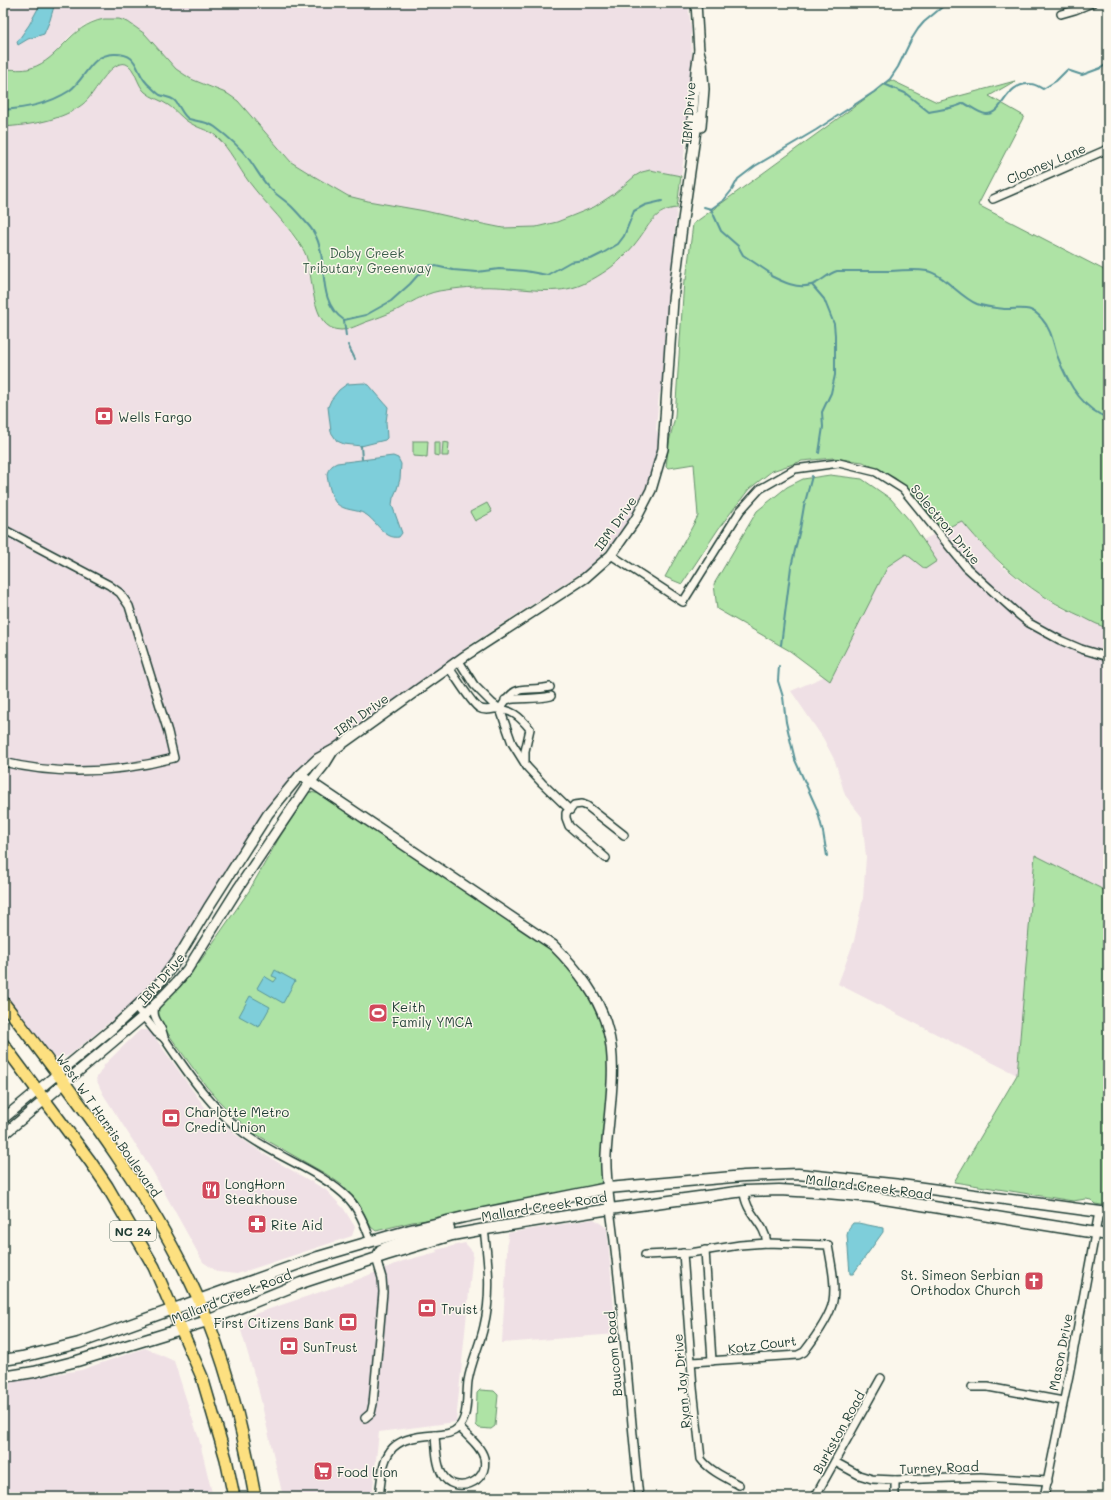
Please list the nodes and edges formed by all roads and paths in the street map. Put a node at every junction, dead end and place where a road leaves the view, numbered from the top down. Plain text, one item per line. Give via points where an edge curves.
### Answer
1 (696, 3) edge
2 (1092, 3) edge
3 (1061, 14) dead end
4 (700, 51) junction
5 (1108, 149) edge
6 (690, 176) junction
7 (993, 199) dead end
8 (3, 529) edge
9 (611, 555) junction
10 (1108, 657) edge
11 (459, 661) junction
12 (450, 668) junction
13 (550, 686) dead end
14 (532, 689) junction
15 (551, 696) dead end
16 (531, 699) junction
17 (505, 700) junction
18 (500, 709) junction
19 (335, 749) junction
20 (3, 762) edge
21 (524, 763) junction
22 (300, 775) junction
23 (311, 783) junction
24 (570, 810) junction
25 (624, 835) dead end
26 (606, 858) dead end
27 (3, 1002) edge
28 (155, 1006) junction
29 (136, 1007) junction
30 (144, 1016) junction
31 (164, 1038) junction
32 (3, 1044) edge
33 (58, 1073) junction
34 (65, 1083) junction
35 (37, 1090) junction
36 (45, 1100) junction
37 (3, 1119) edge
38 (3, 1135) edge
39 (608, 1188) junction
40 (744, 1191) junction
41 (610, 1209) junction
42 (1103, 1213) edge
43 (473, 1216) junction
44 (484, 1229) junction
45 (1095, 1233) junction
46 (1108, 1235) edge
47 (371, 1242) junction
48 (767, 1243) junction
49 (706, 1250) junction
50 (683, 1253) junction
51 (645, 1255) dead end
52 (376, 1258) junction
53 (198, 1300) junction
54 (173, 1309) junction
55 (207, 1321) junction
56 (181, 1329) junction
57 (3, 1360) edge
58 (712, 1361) junction
59 (692, 1362) junction
60 (3, 1377) edge
61 (881, 1378) dead end
62 (972, 1387) dead end
63 (1063, 1402) junction
64 (365, 1418) dead end
65 (459, 1427) junction
66 (435, 1435) junction
67 (835, 1462) junction
68 (895, 1480) junction
69 (1048, 1481) junction
70 (739, 1485) dead end
71 (234, 1497) edge
72 (255, 1497) edge
73 (379, 1497) edge
74 (639, 1497) edge
75 (815, 1497) edge
76 (895, 1497) edge
77 (1044, 1497) edge

1 - 4 street, IBM Drive
2 - 3 street
4 - 6 street, IBM Drive via 688,162
4 - 6 street, IBM Drive via 703,106 698,155
5 - 7 street, Clooney Lane
6 - 9 street, IBM Drive via 673,300 661,459 647,501
8 - 20 street via 109,585 124,597 129,606 174,758 133,768 94,772 47,770
9 - 10 street, Solectron Drive via 682,602 740,511 760,489 796,469 839,463 876,472 902,489 966,567 1030,623 1081,649
9 - 11 street, IBM Drive via 584,578
11 - 12 street, IBM Drive
11 - 18 street via 474,685
12 - 18 street via 478,707 485,710
12 - 19 street, IBM Drive
13 - 14 street
14 - 16 street
14 - 17 street via 517,690
15 - 16 street
16 - 17 street
17 - 18 street
18 - 21 street via 512,743
18 - 21 street via 512,711 530,729
19 - 22 street, IBM Drive via 317,759
19 - 23 street, IBM Drive
21 - 24 street
22 - 23 street
22 - 29 street, IBM Drive via 268,814 176,962
23 - 28 street, IBM Drive via 239,887 187,970
23 - 39 street via 548,941 569,961 586,983 608,1029 612,1048 606,1157
24 - 25 street via 577,804 587,806
24 - 26 street via 566,812 570,826
27 - 33 main road, West W T Harris Boulevard / NC 24
28 - 30 street, IBM Drive
28 - 31 street via 154,1017 163,1030
29 - 30 street
29 - 33 street, IBM Drive
30 - 31 street
30 - 34 street, IBM Drive
31 - 47 street via 210,1101 227,1119 264,1146 326,1181 349,1199 364,1222
32 - 35 main road, NC 24
33 - 34 main road, West W T Harris Boulevard / NC 24
33 - 35 street, IBM Drive
34 - 36 street, IBM Drive
34 - 53 main road, West W T Harris Boulevard / NC 24 via 144,1197
35 - 36 main road, NC 24
35 - 37 street, IBM Drive
36 - 38 street, IBM Drive
36 - 54 main road, NC 24 via 107,1186 154,1268
39 - 41 street
39 - 42 main road, Mallard Creek Road via 798,1174 900,1185
39 - 43 main road, Mallard Creek Road
40 - 41 main road, Mallard Creek Road
40 - 45 main road, Mallard Creek Road via 779,1190 872,1197
40 - 48 street via 749,1210 765,1232
41 - 44 main road, Mallard Creek Road
41 - 74 street, Baucom Road via 620,1280
42 - 45 street, Mason Drive
43 - 47 main road, Mallard Creek Road
43 - 52 main road via 466,1224 424,1234 385,1248
44 - 52 main road, Mallard Creek Road
44 - 65 street via 489,1262 487,1310 468,1382 464,1418
45 - 46 main road, Mallard Creek Road
45 - 63 street, Mason Drive
47 - 53 main road, Mallard Creek Road via 318,1257
48 - 49 street
48 - 58 street, Kotz Court via 828,1245 834,1292 830,1309 809,1345 798,1355
49 - 50 street
49 - 58 street
50 - 51 street
50 - 59 street, Ryan Jay Drive
52 - 55 main road, Mallard Creek Road via 301,1283
52 - 64 street via 383,1292 373,1404 371,1414
53 - 54 main road, Mallard Creek Road
53 - 55 main road, West W T Harris Boulevard / NC 24
54 - 56 main road, NC 24
54 - 57 main road, Mallard Creek Road via 79,1342
55 - 56 main road, Mallard Creek Road
55 - 72 main road, West W T Harris Boulevard / NC 24 via 240,1418
56 - 60 main road, Mallard Creek Road via 70,1363
56 - 71 main road, NC 24 via 206,1389
58 - 59 street, Kotz Court
59 - 70 street, Ryan Jay Drive via 701,1459 705,1465
61 - 67 street, Burkston Road
62 - 63 street via 988,1387
63 - 69 street, Mason Drive
65 - 66 street via 452,1432
65 - 66 street via 480,1450 484,1460 482,1474 472,1484 458,1486 445,1479 438,1466
66 - 73 street via 404,1440 395,1446 383,1464
67 - 68 street, Turney Road via 863,1477
67 - 75 street, Burkston Road
68 - 69 street, Turney Road via 980,1477
68 - 76 street
69 - 77 street, Mason Drive

